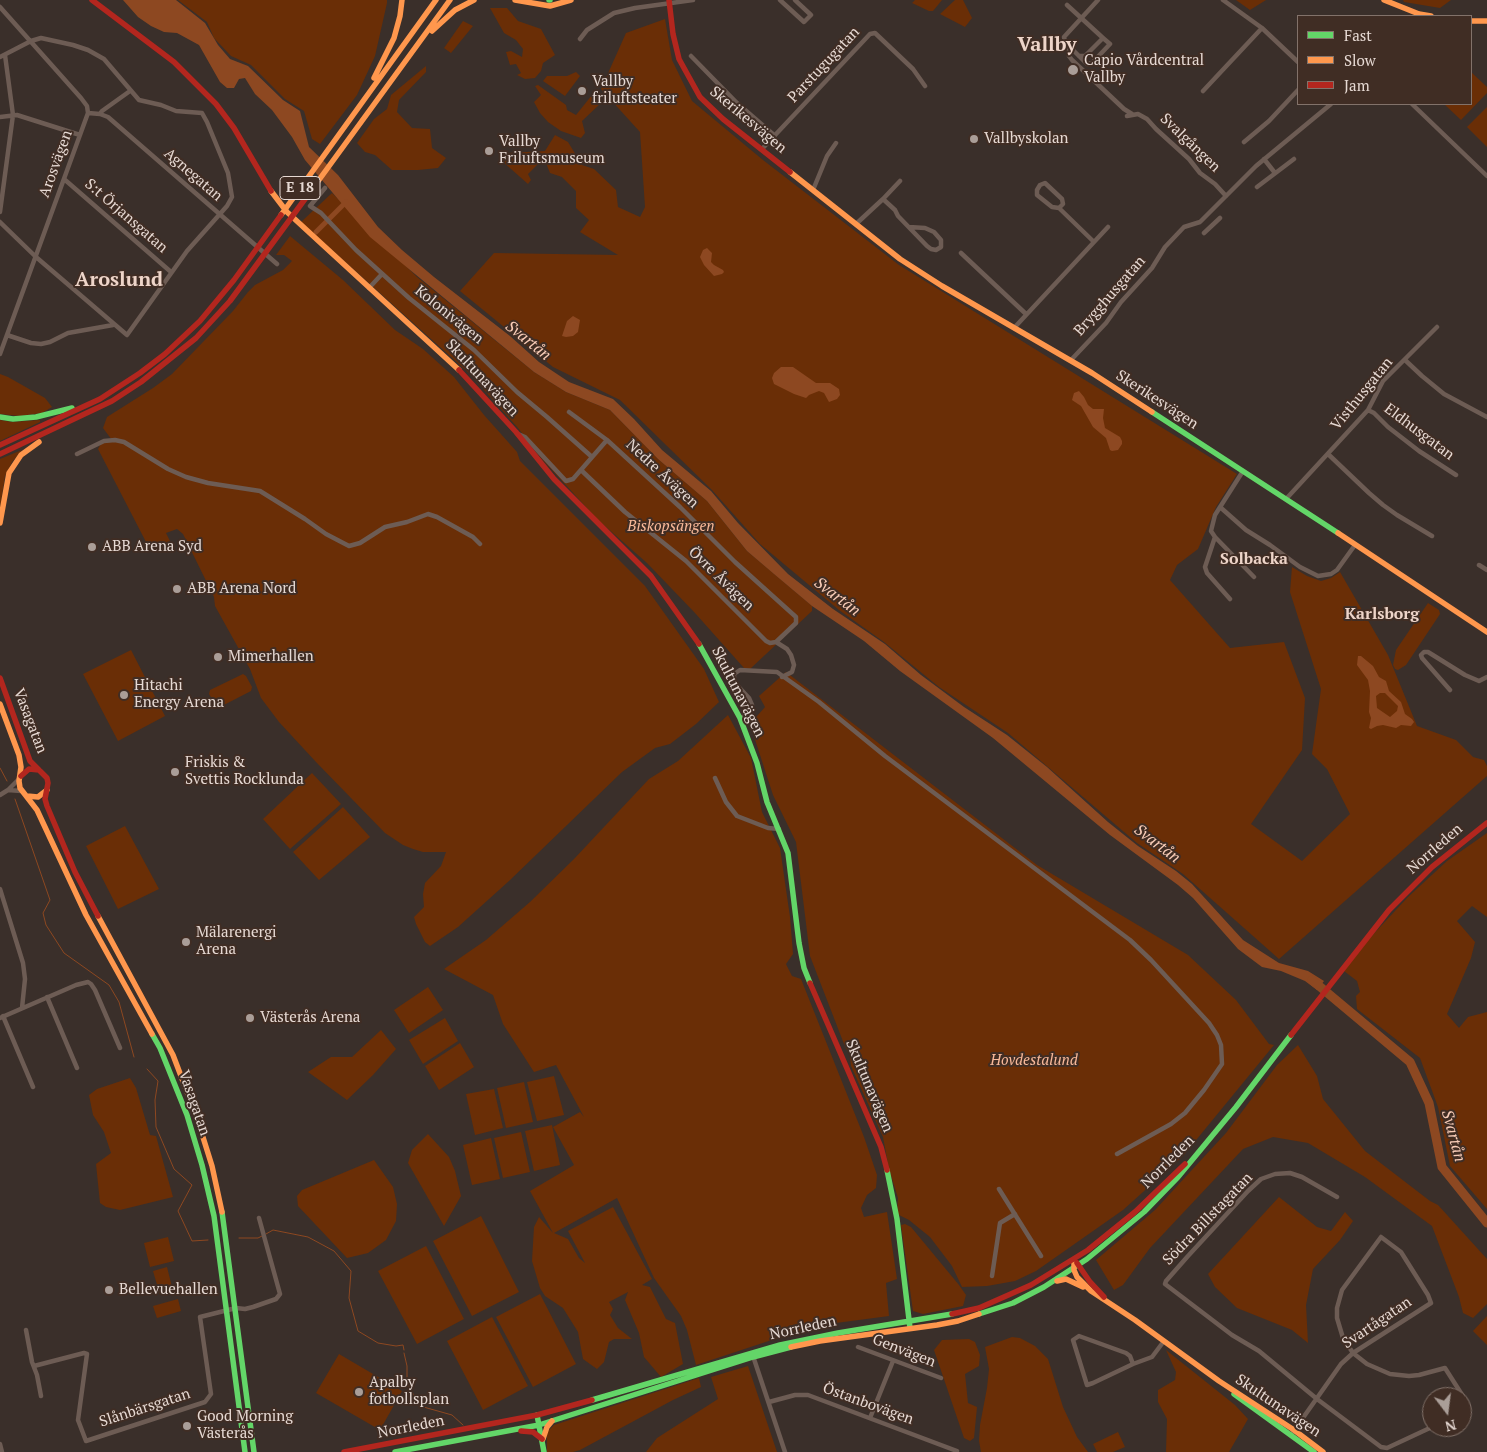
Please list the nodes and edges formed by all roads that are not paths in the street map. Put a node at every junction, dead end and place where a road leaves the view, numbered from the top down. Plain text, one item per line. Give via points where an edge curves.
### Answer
1 (92, 0) edge
2 (402, 0) edge
3 (436, 0) edge
4 (450, 0) edge
5 (474, 0) edge
6 (516, 0) edge
7 (571, 0) edge
8 (694, 0) edge
9 (780, 0) edge
10 (795, 0) edge
11 (1098, 0) edge
12 (1223, 0) edge
13 (1384, 0) edge
14 (669, 2) edge
15 (1067, 5) dead end
16 (0, 6) edge
17 (1418, 15) edge
18 (1082, 18) junction
19 (1472, 21) edge
20 (1487, 21) edge
21 (1262, 28) junction
22 (1103, 38) junction
23 (580, 39) dead end
24 (31, 41) junction
25 (416, 45) junction
26 (1069, 47) junction
27 (2, 56) edge
28 (691, 56) dead end
29 (1078, 56) junction
30 (1297, 60) edge
31 (925, 86) dead end
32 (130, 91) junction
33 (1203, 91) dead end
34 (1297, 91) edge
35 (1330, 105) edge
36 (1413, 105) edge
37 (359, 106) junction
38 (88, 113) junction
39 (100, 114) junction
40 (13, 115) junction
41 (0, 117) edge
42 (80, 135) junction
43 (774, 135) junction
44 (1244, 142) dead end
45 (836, 143) dead end
46 (762, 149) junction
47 (1264, 159) junction
48 (1294, 159) dead end
49 (1275, 173) junction
50 (1487, 176) edge
51 (64, 179) junction
52 (900, 181) dead end
53 (1257, 187) dead end
54 (325, 188) dead end
55 (812, 190) junction
56 (1226, 196) junction
57 (883, 199) junction
58 (1059, 208) junction
59 (0, 212) edge
60 (219, 214) junction
61 (1220, 218) dead end
62 (0, 222) edge
63 (1200, 222) junction
64 (856, 224) junction
65 (909, 227) junction
66 (1108, 227) dead end
67 (1094, 242) junction
68 (961, 253) dead end
69 (36, 256) junction
70 (277, 264) dead end
71 (171, 272) junction
72 (382, 274) junction
73 (369, 288) junction
74 (1026, 314) junction
75 (113, 325) junction
76 (1437, 327) dead end
77 (1014, 328) junction
78 (7, 335) junction
79 (0, 354) edge
80 (1071, 360) junction
81 (1405, 360) junction
82 (1368, 410) junction
83 (66, 412) junction
84 (569, 412) dead end
85 (0, 417) edge
86 (1487, 417) edge
87 (57, 430) junction
88 (517, 434) junction
89 (607, 440) junction
90 (0, 445) edge
91 (0, 454) edge
92 (78, 454) dead end
93 (1328, 454) junction
94 (592, 457) junction
95 (581, 470) junction
96 (1243, 471) junction
97 (1456, 475) dead end
98 (1286, 499) junction
99 (1220, 507) junction
100 (0, 523) edge
101 (1432, 536) dead end
102 (1215, 537) junction
103 (480, 544) dead end
104 (1355, 545) junction
105 (1479, 565) dead end
106 (1487, 570) edge
107 (1254, 577) dead end
108 (1230, 599) dead end
109 (1487, 632) edge
110 (776, 642) junction
111 (782, 677) junction
112 (1487, 677) edge
113 (0, 678) edge
114 (1450, 690) dead end
115 (0, 704) edge
116 (740, 718) junction
117 (41, 770) junction
118 (20, 778) junction
119 (715, 778) dead end
120 (47, 788) junction
121 (8, 790) junction
122 (23, 793) junction
123 (0, 795) edge
124 (1487, 823) edge
125 (779, 829) junction
126 (0, 889) edge
127 (47, 997) junction
128 (22, 1008) junction
129 (2, 1017) edge
130 (120, 1048) dead end
131 (77, 1068) dead end
132 (34, 1087) dead end
133 (1216, 1132) junction
134 (1117, 1154) dead end
135 (998, 1189) dead end
136 (1337, 1197) dead end
137 (1015, 1214) junction
138 (258, 1218) dead end
139 (1041, 1256) dead end
140 (1078, 1263) junction
141 (992, 1276) dead end
142 (1053, 1282) junction
143 (1091, 1291) junction
144 (1109, 1302) junction
145 (236, 1308) junction
146 (227, 1310) junction
147 (909, 1322) junction
148 (910, 1328) junction
149 (26, 1330) dead end
150 (1164, 1341) junction
151 (858, 1347) dead end
152 (1353, 1353) junction
153 (752, 1354) junction
154 (893, 1361) junction
155 (1133, 1364) junction
156 (34, 1366) junction
157 (941, 1378) dead end
158 (1457, 1387) edge
159 (41, 1396) dead end
160 (1317, 1399) junction
161 (769, 1402) junction
162 (537, 1415) junction
163 (870, 1418) junction
164 (552, 1421) junction
165 (539, 1425) junction
166 (510, 1431) junction
167 (1422, 1431) edge
168 (1293, 1432) junction
169 (543, 1439) junction
170 (0, 1444) edge
171 (957, 1451) edge
172 (2, 1452) edge
173 (245, 1452) edge
174 (254, 1452) edge
175 (344, 1452) edge
176 (395, 1452) edge
177 (544, 1452) edge
178 (785, 1452) edge
179 (1314, 1452) edge
180 (1323, 1452) edge

1 - 73 main road, Skultunavägen via 174,62 216,104 280,205
2 - 37 main road, E 18 via 394,38
3 - 37 main road, E 18
4 - 25 main road, E 18
5 - 25 main road, E 18 via 454,10 420,45
6 - 7 main road via 550,6
8 - 14 street
9 - 10 street via 804,22 811,15
11 - 18 street
12 - 21 street
13 - 17 main road
14 - 23 street via 614,13 587,30
14 - 46 main road, Skerikesvägen via 679,59 694,88 723,119
15 - 18 street
16 - 24 street
18 - 22 street
18 - 26 street via 1064,37
19 - 20 main road
21 - 30 street
21 - 33 street
22 - 29 street via 1085,56
22 - 29 street via 1110,44 1092,63 1087,64
24 - 27 street
24 - 32 street via 45,39 97,54 112,67
24 - 38 street via 87,106
25 - 87 main road, E 18 via 221,311 178,353 141,382
26 - 29 street
26 - 56 street, Svalgången via 1072,60 1130,115 1147,119
27 - 40 street
28 - 43 street via 736,103
31 - 43 street, Parstugugatan via 913,69 875,33 870,34
32 - 39 street
32 - 60 street via 138,100 204,115 232,191 229,203
34 - 44 street
35 - 47 street, Brygghusgatan
36 - 50 street
37 - 83 main road, E 18 via 215,304 165,354 140,373 100,399
38 - 39 street, Agnegatan
38 - 42 street, Arosvägen
39 - 60 street, Agnegatan via 108,117
40 - 41 street
40 - 42 street
40 - 59 street
42 - 51 street, Arosvägen
43 - 46 street, Parstugugatan
45 - 55 street
46 - 55 main road, Skerikesvägen
47 - 49 street
47 - 56 street, Brygghusgatan
48 - 49 street
49 - 53 street
51 - 69 street, Arosvägen
51 - 71 street, S:t Örjansgatan
52 - 57 street
54 - 72 street, Kolonivägen via 310,206
55 - 64 main road, Skerikesvägen
56 - 63 street, Brygghusgatan
57 - 64 street
57 - 65 street
58 - 58 street via 1052,207 1038,194 1040,185 1045,183 1062,199 1063,204
58 - 67 street
60 - 70 street, Agnegatan
60 - 71 street
61 - 63 street via 1205,232
62 - 69 street
63 - 80 street, Brygghusgatan via 1184,227 1165,247 1152,268
64 - 77 main road, Skerikesvägen via 921,273
65 - 65 street via 931,249 936,250 940,246 941,240 934,232
66 - 67 street
67 - 74 street
68 - 74 street
69 - 75 street
69 - 78 street, Arosvägen
71 - 75 street via 127,335
72 - 73 street
72 - 94 street, Kolonivägen via 474,350
73 - 88 main road, Skultunavägen via 456,366
74 - 77 street
75 - 78 street via 68,333 41,344
76 - 81 street, Visthusgatan
77 - 80 main road, Skerikesvägen
78 - 79 street, Arosvägen
80 - 96 main road, Skerikesvägen
81 - 82 street, Visthusgatan via 1383,381
81 - 86 street via 1444,394
82 - 93 street, Visthusgatan
82 - 97 street, Eldhusgatan
83 - 85 main road, E 18 via 26,418
83 - 90 main road, E 18
84 - 89 street, Nedre Åvägen
87 - 91 main road, E 18
87 - 100 main road, E 18 via 20,455 12,466
88 - 95 street via 525,437 566,481 573,479
88 - 116 main road, Skultunavägen via 554,479 660,587 695,636
89 - 94 street
89 - 110 street, Nedre Åvägen via 796,618 796,623
92 - 103 street via 104,441 124,442 186,477 260,491 346,545 355,546 385,527 428,514 437,516
93 - 98 street, Visthusgatan
93 - 101 street via 1369,494
94 - 95 street
95 - 110 street, Övre Åvägen via 625,512 686,561 766,641
96 - 98 main road, Skerikesvägen
96 - 99 street
98 - 104 main road, Skerikesvägen
99 - 102 street via 1211,530
99 - 104 street via 1246,530 1318,576 1337,570
102 - 107 street
102 - 108 street via 1204,567
104 - 109 main road, Skerikesvägen
105 - 106 street
110 - 111 street, Övre Åvägen via 787,649 794,665 792,672
111 - 116 street via 777,672 736,672 733,680 752,705 750,713
111 - 134 street via 1130,940 1209,1023 1221,1045 1222,1064 1185,1113
112 - 114 street via 1479,681 1424,652 1422,658
113 - 117 main road, Vasagatan via 30,761
115 - 118 main road, Vasagatan via 22,767
116 - 125 main road, Skultunavägen
117 - 118 main road via 29,769
117 - 120 main road via 47,778
118 - 121 street
118 - 122 main road
119 - 125 street via 726,802 737,816
120 - 122 main road via 38,797 31,798
120 - 145 main road, Vasagatan via 47,806 75,872 173,1055 197,1118 222,1213
121 - 122 street
121 - 123 street
122 - 146 main road, Vasagatan via 37,810 69,881 165,1058 204,1172 214,1216
124 - 133 main road, Norrleden via 1432,867 1399,899
125 - 147 main road, Skultunavägen via 791,862 804,968 885,1161 897,1219
126 - 128 street via 23,963
127 - 128 street
127 - 130 street via 83,982 91,984
127 - 131 street
128 - 129 street
129 - 132 street
133 - 140 main road, Norrleden
133 - 140 main road, Norrleden via 1160,1196 1112,1239
135 - 137 street
136 - 160 street, Södra Billstagatan via 1290,1173 1261,1179 1166,1281 1167,1287 1232,1336 1259,1351
137 - 139 street
137 - 141 street via 1000,1223
138 - 145 street via 280,1294 276,1299 253,1307
140 - 142 main road, Norrleden
140 - 143 main road, Skultunavägen via 1077,1277
140 - 144 main road, Skultunavägen
140 - 147 main road, Norrleden via 993,1303 966,1312
142 - 143 main road via 1066,1279
142 - 148 main road, Norrleden via 994,1310 953,1322
143 - 144 main road, Skultunavägen
144 - 150 main road, Skultunavägen
145 - 146 street, Slånbärsgatan
145 - 174 main road, Vasagatan
146 - 156 street, Slånbärsgatan via 200,1317 211,1394 208,1400 86,1441 78,1420 87,1354
146 - 173 main road, Vasagatan
147 - 148 main road, Skultunavägen
147 - 153 main road, Norrleden via 838,1333
148 - 153 main road, Norrleden
149 - 156 street
150 - 155 street via 1152,1357
150 - 168 main road, Skultunavägen
151 - 154 street, Genvägen
152 - 152 street, Svartågatan via 1339,1329 1339,1298 1381,1238 1401,1252 1431,1303
152 - 158 street via 1371,1367 1400,1376 1419,1376 1445,1368
152 - 160 street, Svartågatan via 1341,1364
153 - 161 street
153 - 162 main road, Norrleden
153 - 164 main road, Norrleden
154 - 157 street, Genvägen
154 - 163 street
155 - 155 street via 1126,1353 1079,1336 1074,1339 1087,1385
156 - 159 street
160 - 167 street via 1384,1448
160 - 168 street, Svartågatan
161 - 163 street, Östanbovägen via 808,1395
161 - 178 street
162 - 165 main road
162 - 175 main road, Norrleden
163 - 171 street, Östanbovägen
164 - 165 main road, Norrleden
164 - 169 main road
165 - 166 main road, Norrleden
165 - 169 main road
166 - 169 main road via 533,1432
166 - 176 main road, Norrleden
168 - 179 main road, Skultunavägen
168 - 180 main road, Skultunavägen
169 - 177 main road
170 - 172 street

